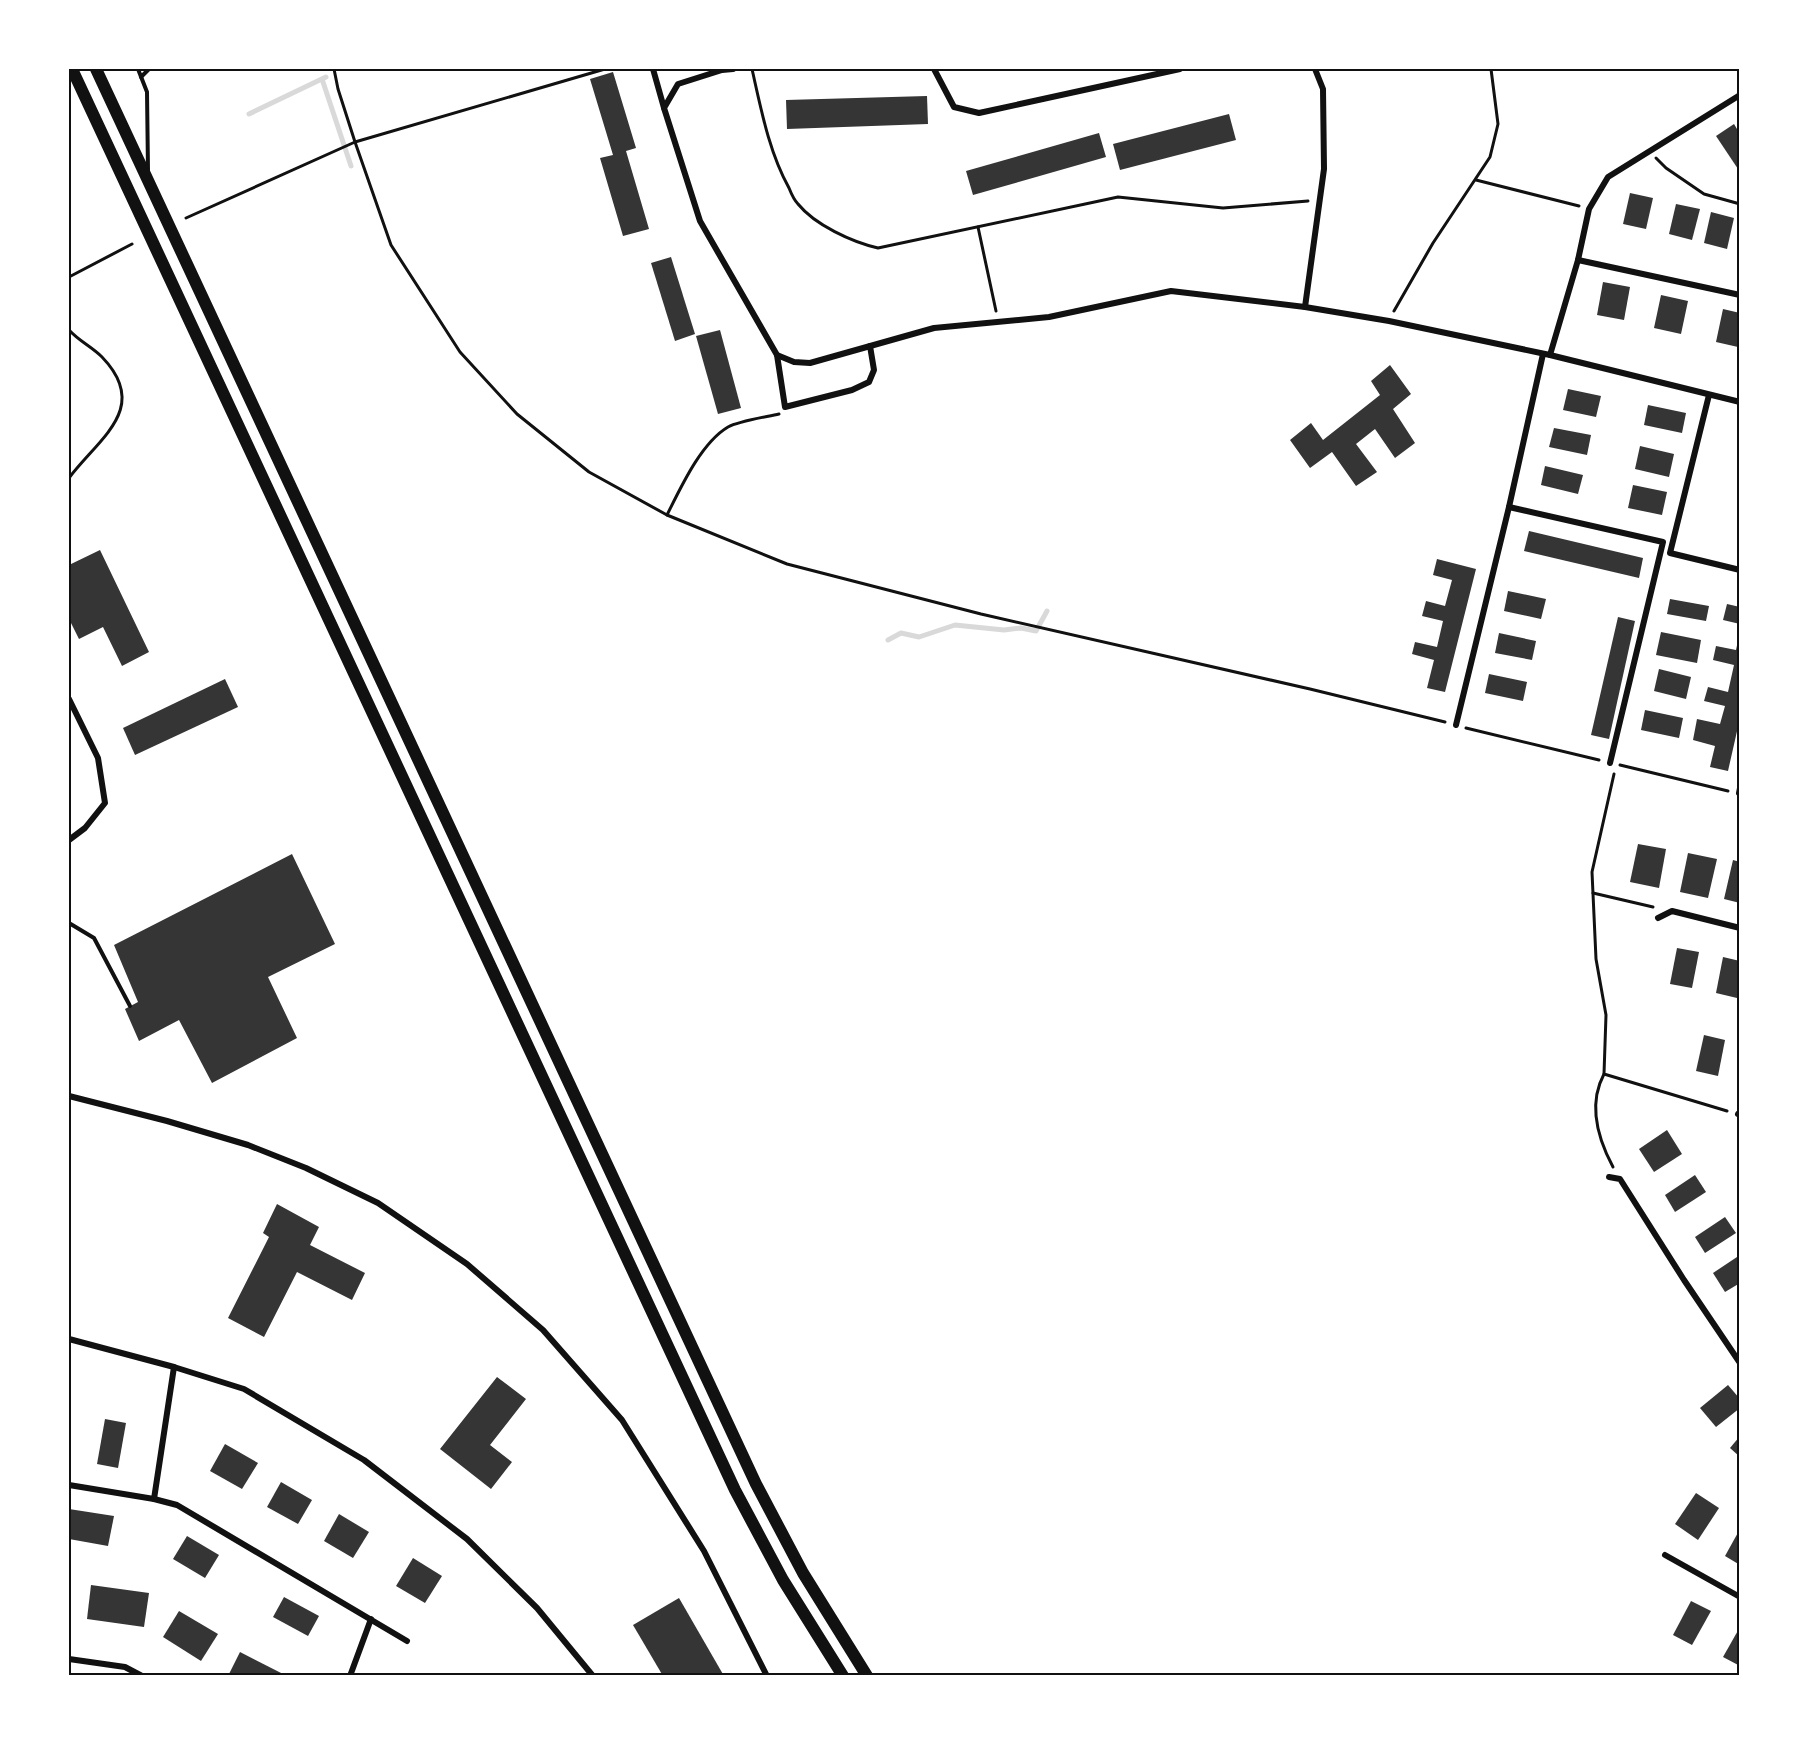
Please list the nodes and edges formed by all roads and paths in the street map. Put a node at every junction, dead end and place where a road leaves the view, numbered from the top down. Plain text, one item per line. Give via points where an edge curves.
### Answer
1 (72, 69) edge
2 (96, 69) edge
3 (138, 69) edge
4 (149, 69) edge
5 (334, 69) edge
6 (606, 69) edge
7 (653, 69) edge
8 (733, 69) edge
9 (752, 69) edge
10 (934, 69) edge
11 (1180, 69) edge
12 (1315, 69) edge
13 (1491, 69) edge
14 (141, 78) junction
15 (1740, 94) edge
16 (664, 108) junction
17 (355, 142) junction
18 (1650, 151) junction
19 (1476, 180) junction
20 (148, 181) junction
21 (1320, 200) junction
22 (1740, 204) edge
23 (1589, 209) junction
24 (186, 218) dead end
25 (978, 226) junction
26 (132, 244) dead end
27 (1578, 260) junction
28 (69, 278) edge
29 (1740, 295) edge
30 (1305, 307) junction
31 (1389, 321) junction
32 (999, 322) junction
33 (69, 330) edge
34 (870, 346) junction
35 (777, 355) junction
36 (1546, 355) junction
37 (1709, 395) junction
38 (1740, 402) edge
39 (785, 407) junction
40 (69, 478) edge
41 (1509, 507) junction
42 (667, 514) junction
43 (1663, 542) junction
44 (1671, 553) junction
45 (1740, 570) edge
46 (69, 699) edge
47 (1456, 725) junction
48 (1610, 763) joint
49 (1739, 790) edge
50 (69, 840) edge
51 (1593, 893) junction
52 (1672, 911) junction
53 (1658, 918) dead end
54 (69, 923) edge
55 (1740, 928) edge
56 (130, 1006) dead end
57 (1604, 1074) junction
58 (69, 1096) edge
59 (1739, 1115) edge
60 (1609, 1177) dead end
61 (1620, 1179) junction
62 (69, 1339) edge
63 (1740, 1363) edge
64 (174, 1367) junction
65 (69, 1485) edge
66 (154, 1499) junction
67 (1665, 1555) dead end
68 (1740, 1597) edge
69 (371, 1619) junction
70 (407, 1641) dead end
71 (69, 1659) edge
72 (142, 1676) edge
73 (350, 1676) edge
74 (593, 1676) edge
75 (767, 1676) edge
76 (843, 1676) edge
77 (867, 1676) edge

1 - 76 highway via 726,1470 783,1580
2 - 20 highway
3 - 14 lane
4 - 14 lane
5 - 17 path
6 - 17 path
7 - 16 street
8 - 16 street via 678,84
9 - 25 path via 764,123 783,177 797,204 824,226 858,244 878,248
10 - 11 street via 954,107 979,113
12 - 21 street via 1323,88 1324,170
13 - 19 path via 1498,123 1490,157
14 - 20 lane via 147,92
15 - 18 street
16 - 35 street via 700,221
17 - 24 path
17 - 42 path via 392,245 460,352 517,414 589,472
18 - 22 path via 1666,168 1704,194
18 - 23 street via 1608,177
19 - 23 path
19 - 31 path via 1433,243
20 - 77 highway via 751,1473 803,1573
21 - 25 path via 1223,208 1118,197
21 - 30 street
23 - 27 street
25 - 32 path
26 - 28 path
27 - 29 street
27 - 36 street
30 - 31 street
30 - 32 street via 1171,291 1049,317
31 - 36 street
32 - 34 street via 934,328
33 - 40 path via 102,356 124,395 120,413 107,434
34 - 35 street via 810,363
34 - 39 street via 874,370 869,382
35 - 39 street
36 - 37 street
36 - 41 street
37 - 38 street
37 - 44 street
39 - 42 path via 779,414 729,426 713,440 689,471
41 - 43 street
41 - 47 street
42 - 47 path via 787,564 981,614
43 - 44 street
43 - 48 street
44 - 45 street
46 - 50 street via 98,758 105,803 85,828
47 - 48 path
49 - 51 path via 1616,764 1592,872
51 - 52 path
51 - 57 path via 1596,959 1606,1014
52 - 53 street
52 - 55 street
54 - 56 lane via 94,938
57 - 59 path
57 - 61 path via 1598,1085 1596,1118 1603,1149
58 - 75 street via 248,1145 306,1168 378,1203 467,1264 543,1330 622,1420 704,1551
60 - 61 street
61 - 63 street
62 - 64 street
64 - 66 street
64 - 74 street via 244,1389 364,1460 467,1539 537,1608
65 - 66 street
66 - 69 street via 177,1505
67 - 68 street
69 - 70 street
69 - 73 street
71 - 72 street via 125,1667

